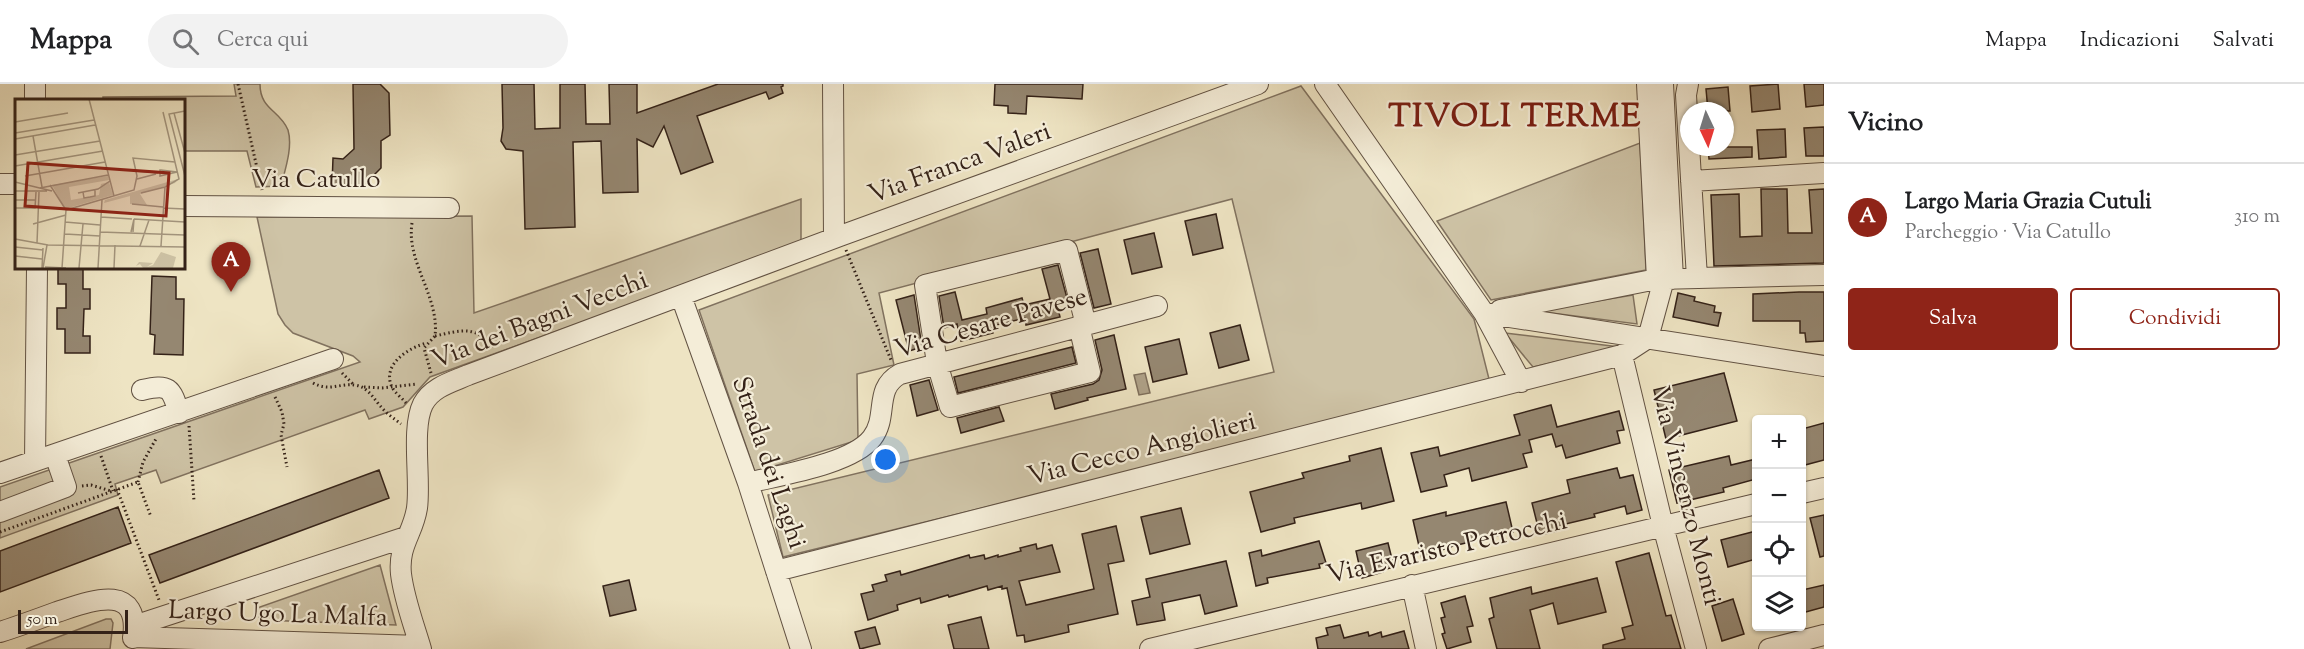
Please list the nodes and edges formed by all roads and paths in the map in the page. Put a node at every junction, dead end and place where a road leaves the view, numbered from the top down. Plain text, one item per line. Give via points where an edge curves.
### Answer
1 (238, 84) edge
2 (833, 84) edge
3 (1258, 84) edge
4 (1647, 84) edge
5 (1663, 84) edge
6 (1688, 84) edge
7 (1327, 85) edge
8 (1824, 173) edge
9 (1691, 181) junction
10 (184, 206) edge
11 (266, 207) junction
12 (412, 207) junction
13 (449, 208) dead end
14 (837, 237) junction
15 (37, 268) edge
16 (1824, 274) edge
17 (1697, 278) junction
18 (1665, 279) junction
19 (681, 296) junction
20 (1157, 306) dead end
21 (1484, 313) junction
22 (1083, 326) junction
23 (435, 336) junction
24 (1648, 338) junction
25 (427, 343) junction
26 (1622, 355) junction
27 (333, 359) dead end
28 (511, 359) junction
29 (937, 363) junction
30 (1824, 366) edge
31 (298, 371) junction
32 (900, 374) junction
33 (273, 380) junction
34 (1521, 382) junction
35 (362, 387) junction
36 (392, 387) junction
37 (437, 389) junction
38 (142, 390) dead end
39 (178, 413) junction
40 (410, 421) junction
41 (96, 441) junction
42 (55, 455) junction
43 (35, 461) junction
44 (287, 467) dead end
45 (0, 473) edge
46 (138, 482) junction
47 (748, 483) junction
48 (66, 487) junction
49 (1824, 488) edge
50 (117, 489) junction
51 (112, 491) junction
52 (1806, 492) edge
53 (194, 501) dead end
54 (1752, 505) edge
55 (0, 512) edge
56 (151, 517) dead end
57 (1663, 526) junction
58 (0, 532) edge
59 (406, 537) junction
60 (776, 570) junction
61 (1412, 585) junction
62 (165, 616) junction
63 (0, 632) edge
64 (1824, 635) edge
65 (132, 637) edge
66 (421, 648) edge
67 (801, 649) edge
68 (1150, 649) edge
69 (1426, 649) edge
70 (1696, 649) edge
71 (1769, 649) edge

1 - 11 path
2 - 14 street
3 - 14 street, Via Franca Valeri
4 - 18 street
5 - 18 street
6 - 9 street
7 - 21 street
8 - 9 street
9 - 17 street
10 - 11 street, Via Catullo
11 - 12 street, Via Catullo
12 - 13 street, Via Catullo
12 - 23 path via 411,241 427,288
14 - 19 street, Via Franca Valeri
14 - 32 path via 887,353
15 - 43 street
16 - 17 street
17 - 18 street
18 - 21 street
18 - 24 street
19 - 28 street, Via dei Bagni Vecchi
19 - 47 street, Strada dei Laghi
20 - 22 street, Via Cesare Pavese
21 - 24 street
21 - 34 street
22 - 29 street, Via Cesare Pavese
22 - 29 street via 1090,372 1080,375 950,407
22 - 29 street via 1067,250 925,285
23 - 25 path
23 - 28 path via 472,331 483,335
24 - 26 street, Via Cecco Angiolieri
24 - 30 street
25 - 36 path via 414,346 395,362 390,377
25 - 37 path via 424,348
26 - 34 street, Via Cecco Angiolieri
26 - 57 street, Via Vincenzo Monti
27 - 31 street
28 - 37 street, Via dei Bagni Vecchi
29 - 32 street, Via Cesare Pavese
31 - 33 street
31 - 35 path via 320,387
32 - 47 street, Via Cesare Pavese via 885,387 879,425 864,446 845,458
33 - 39 street
33 - 44 path via 275,401 284,424 281,435
34 - 60 street, Via Cecco Angiolieri
35 - 36 path
35 - 40 path via 383,410
36 - 37 path via 424,384
36 - 40 path
37 - 40 street, Via dei Bagni Vecchi
38 - 39 street via 168,388
39 - 41 street
39 - 46 path via 143,462
39 - 53 path
40 - 59 street, Via dei Bagni Vecchi via 417,507
41 - 42 street
41 - 51 path
42 - 43 street
42 - 48 street
43 - 45 street
46 - 50 path
46 - 56 path
47 - 60 street, Strada dei Laghi
48 - 51 path via 91,485
48 - 55 street
49 - 52 street
50 - 51 path
50 - 62 path
51 - 58 path
54 - 57 street, Via Evaristo Petrocchi
57 - 61 street, Via Evaristo Petrocchi
57 - 70 street, Via Vincenzo Monti
59 - 62 street, Largo Ugo La Malfa
59 - 66 street, Via dei Bagni Vecchi via 401,574
60 - 67 street, Strada dei Laghi
61 - 68 street, Via Evaristo Petrocchi
61 - 69 street
62 - 65 street, Largo Ugo La Malfa
63 - 65 street, Largo Ugo La Malfa via 103,598 128,607
64 - 71 street
65 - 66 street, Largo Ugo La Malfa

